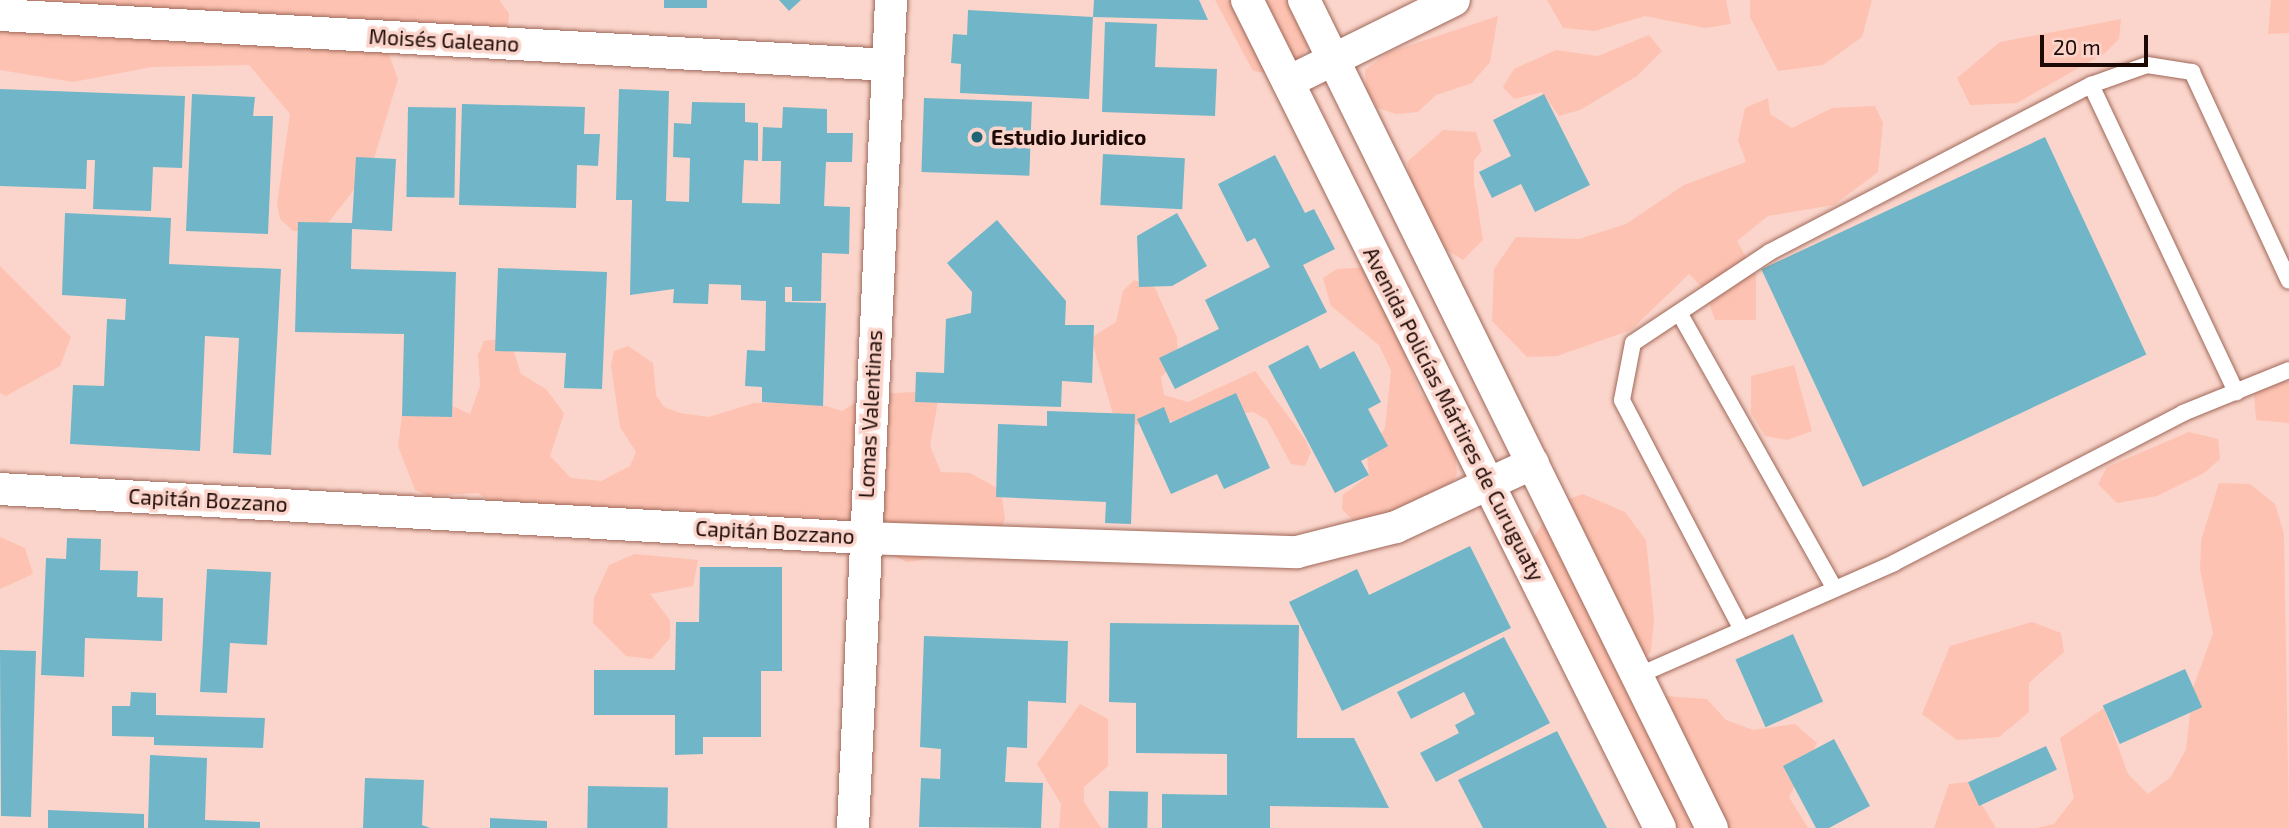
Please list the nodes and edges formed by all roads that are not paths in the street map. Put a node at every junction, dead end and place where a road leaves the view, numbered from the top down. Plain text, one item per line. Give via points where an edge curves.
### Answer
1 (891, 0) edge
2 (1247, 0) edge
3 (1304, 0) edge
4 (1454, 0) edge
5 (0, 15) edge
6 (1333, 58) junction
7 (888, 65) junction
8 (1288, 82) junction
9 (2091, 85) junction
10 (2289, 281) edge
11 (1681, 316) junction
12 (2289, 370) edge
13 (2236, 392) junction
14 (1533, 463) junction
15 (1491, 485) junction
16 (0, 489) edge
17 (864, 537) junction
18 (1835, 589) junction
19 (1741, 628) junction
20 (1637, 676) junction
21 (853, 828) edge
22 (1660, 828) edge
23 (1713, 828) edge

1 - 7 street, Lomas Valentinas
2 - 8 street, Avenida Policías Mártires de Curuguaty
3 - 6 street
4 - 6 street
5 - 7 street, Moisés Galeano
6 - 8 street
6 - 14 street
7 - 17 street, Lomas Valentinas
8 - 15 street, Avenida Policías Mártires de Curuguaty
9 - 10 lane via 2147,65 2192,72
9 - 11 lane via 1770,253
9 - 13 lane
11 - 18 lane
11 - 19 lane via 1633,343 1622,400
12 - 13 lane
13 - 18 lane
14 - 15 street, Capitán Bozzano
14 - 20 street
15 - 17 street, Capitán Bozzano via 1396,527 1297,552
15 - 22 street, Avenida Policías Mártires de Curuguaty
16 - 17 street, Capitán Bozzano
17 - 21 street, Lomas Valentinas
18 - 19 lane
19 - 20 lane via 1676,664
20 - 23 street

